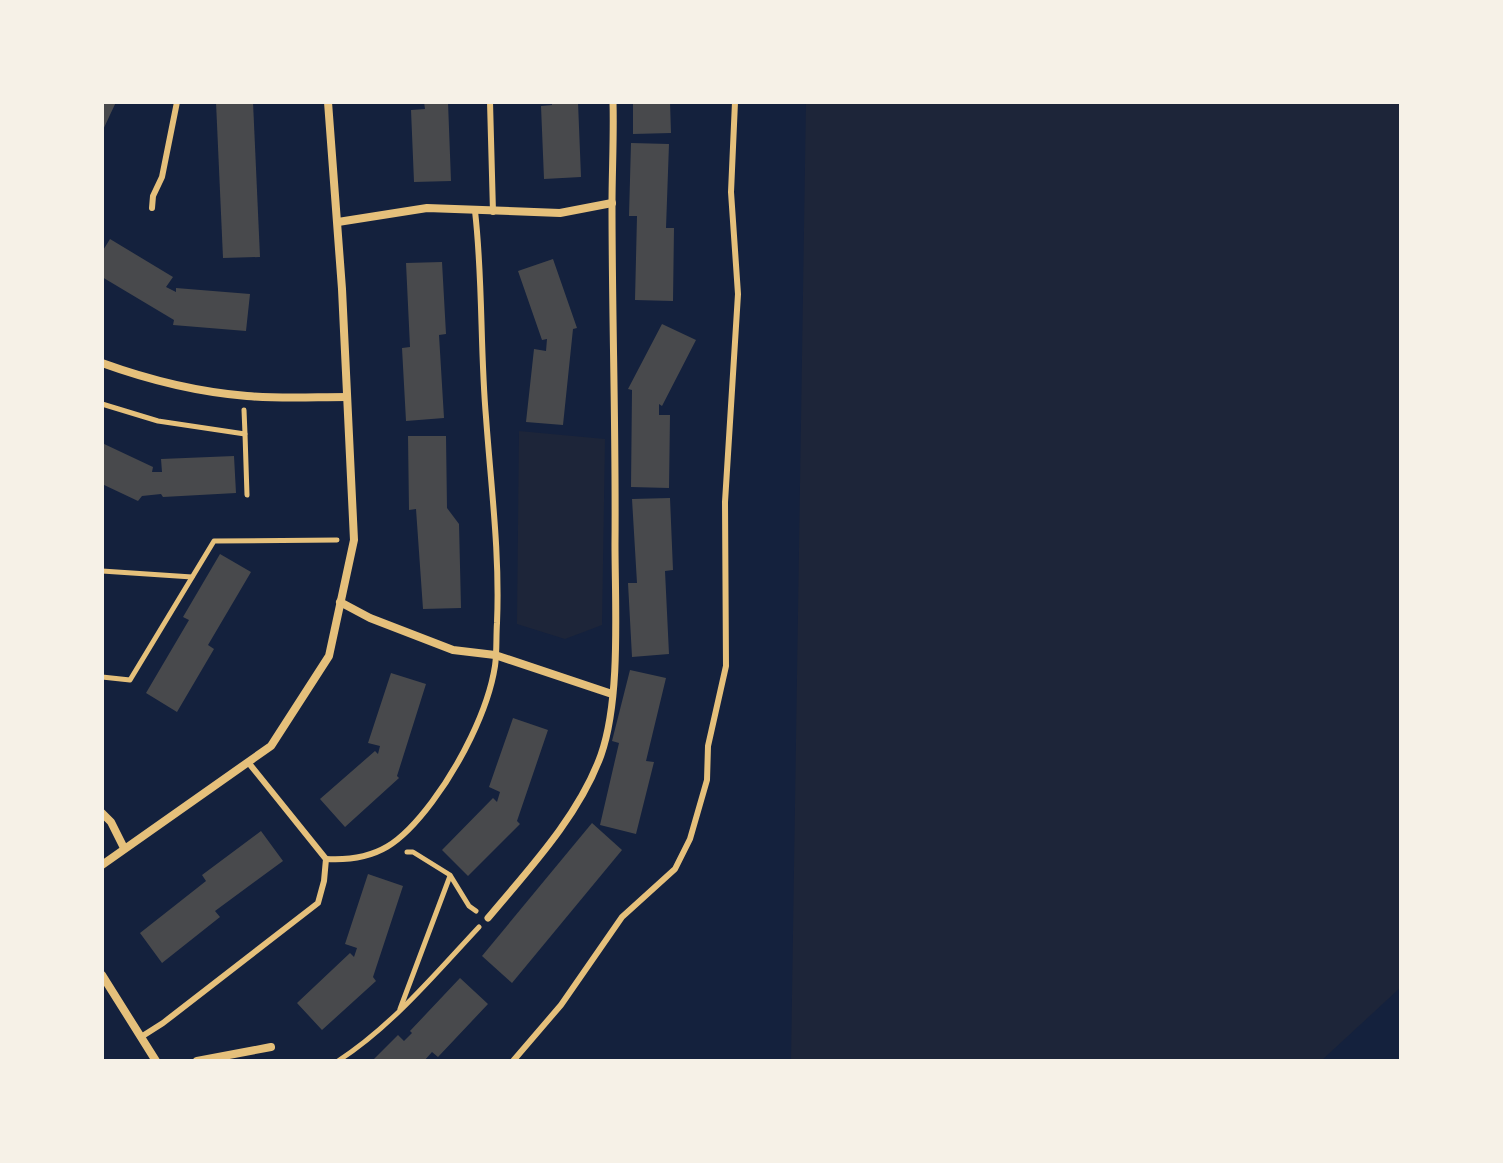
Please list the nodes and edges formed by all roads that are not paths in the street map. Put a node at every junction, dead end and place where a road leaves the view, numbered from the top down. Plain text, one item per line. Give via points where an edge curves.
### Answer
1 (177, 102) edge
2 (328, 102) edge
3 (490, 102) edge
4 (613, 102) edge
5 (735, 102) edge
6 (612, 203) junction
7 (152, 208) dead end
8 (475, 211) junction
9 (493, 212) junction
10 (338, 222) junction
11 (102, 363) edge
12 (347, 397) junction
13 (340, 602) junction
14 (495, 655) junction
15 (612, 694) junction
16 (248, 762) junction
17 (102, 813) edge
18 (124, 848) junction
19 (326, 859) junction
20 (102, 865) edge
21 (488, 918) road end
22 (102, 975) edge
23 (141, 1037) junction
24 (271, 1047) dead end
25 (156, 1061) edge
26 (197, 1061) edge
27 (513, 1061) edge

1 - 7 lane
2 - 10 street
3 - 9 lane
4 - 6 street
5 - 27 lane via 731,192 738,294 725,502 726,666 708,746 707,780 679,862 622,917 561,1005
6 - 9 street via 560,213
6 - 15 street
8 - 9 street
8 - 10 street via 427,208
8 - 14 lane via 499,576
10 - 12 street
11 - 12 street via 161,382 243,396
12 - 13 street via 354,540
13 - 14 street via 453,650
13 - 16 street via 329,656 271,746
14 - 15 street
14 - 19 lane via 482,711 460,763 417,823 382,850
15 - 21 street via 608,729 592,778 537,859
16 - 18 street
16 - 19 lane
17 - 18 street
18 - 20 street
19 - 23 lane via 318,903
22 - 23 street
23 - 25 street
24 - 26 street

